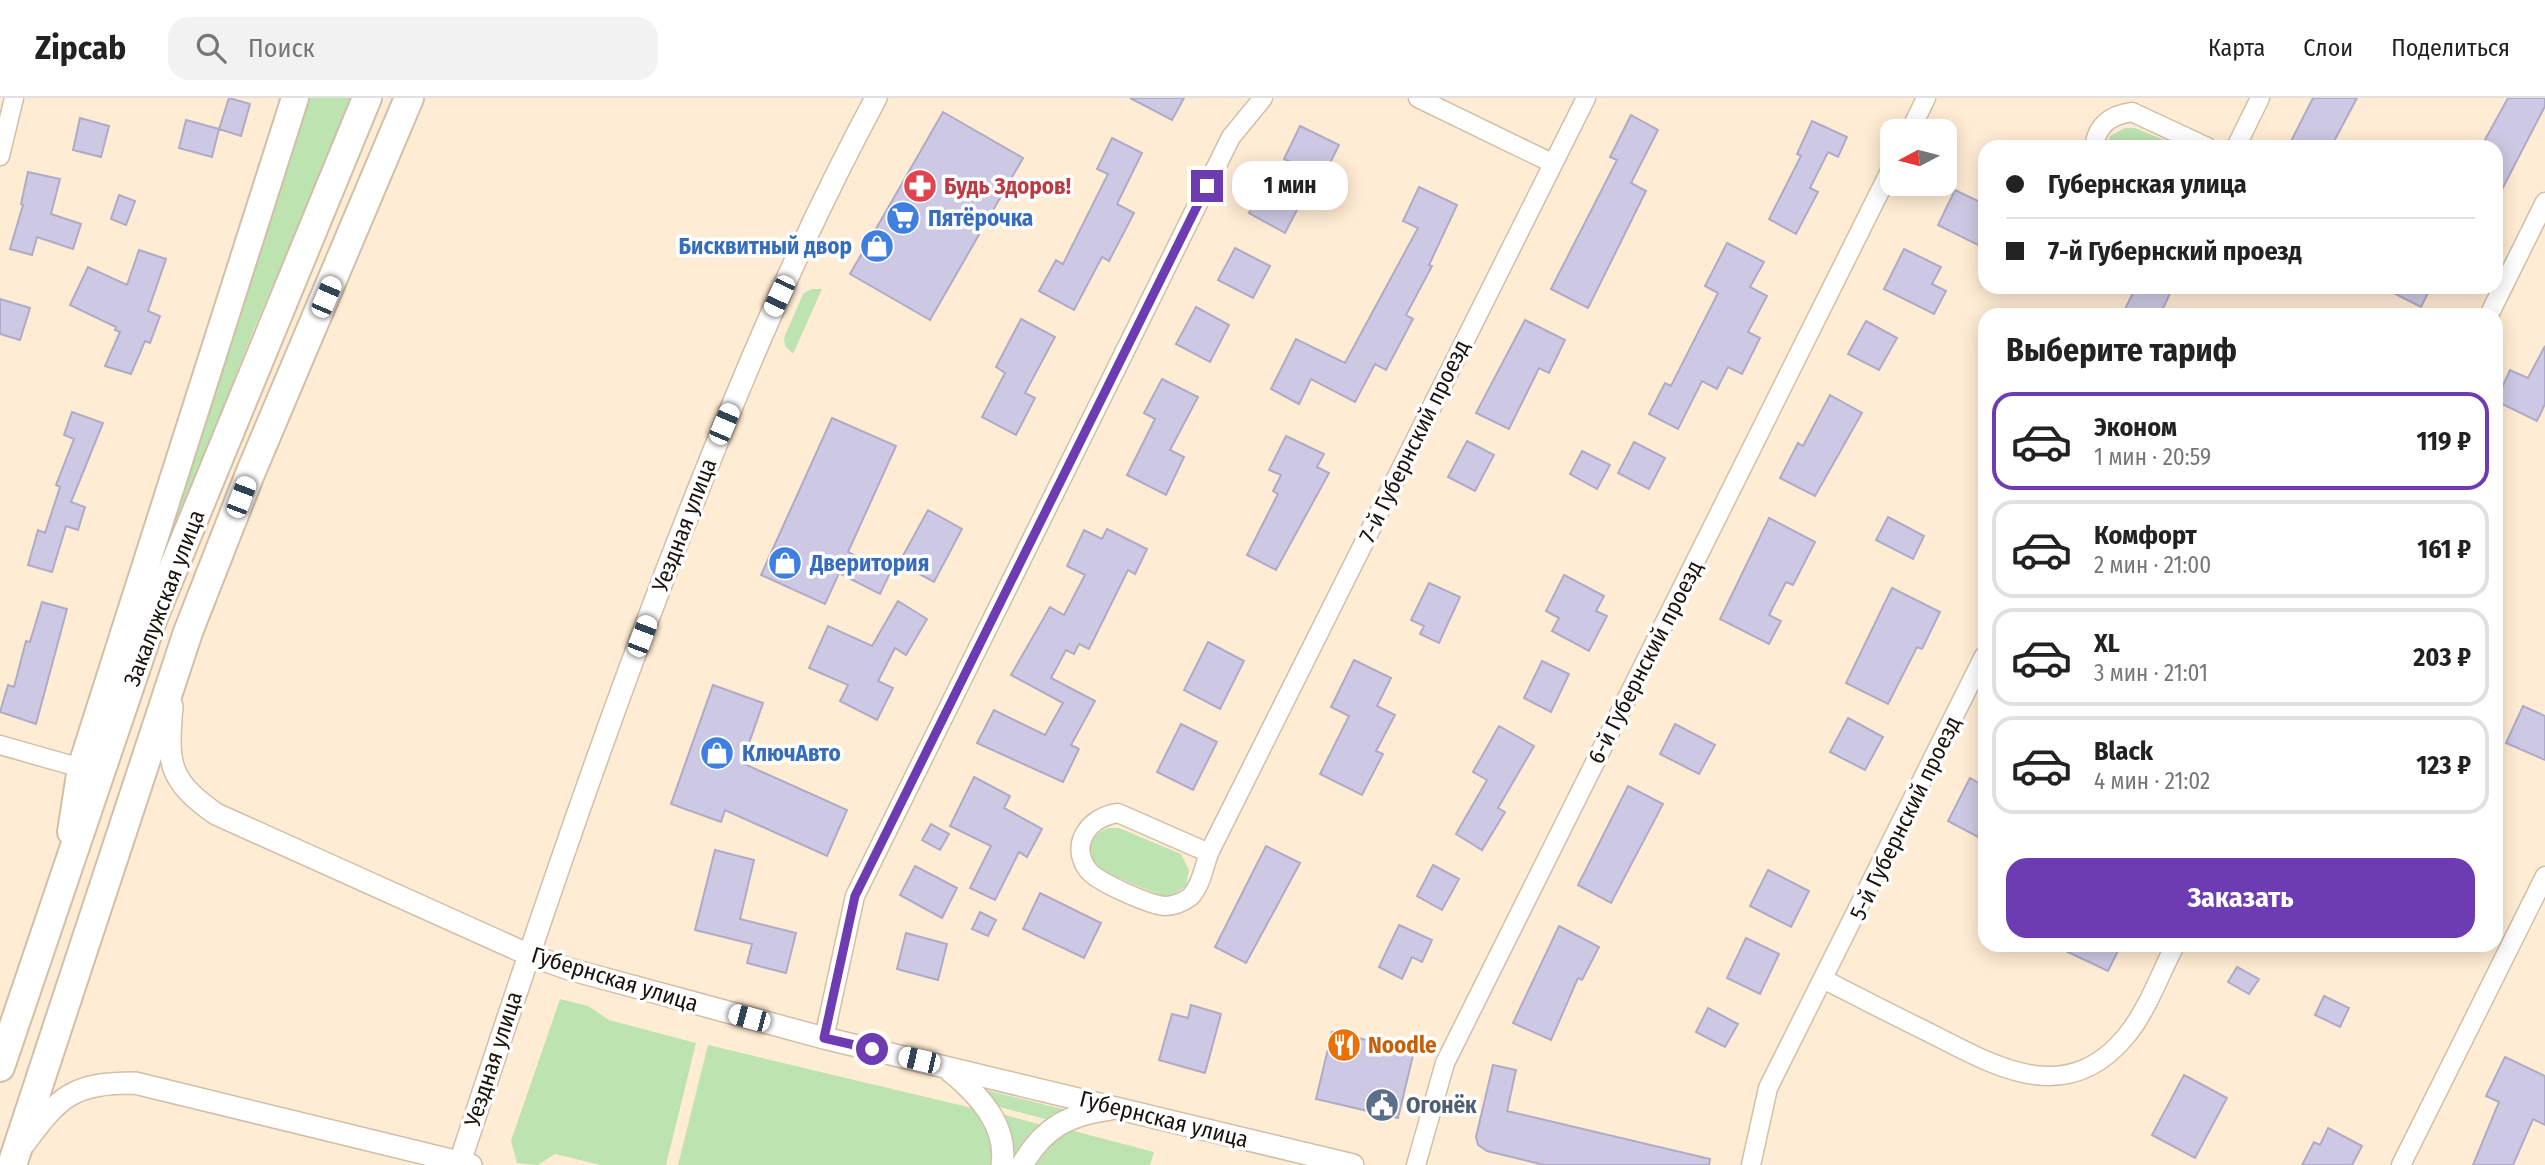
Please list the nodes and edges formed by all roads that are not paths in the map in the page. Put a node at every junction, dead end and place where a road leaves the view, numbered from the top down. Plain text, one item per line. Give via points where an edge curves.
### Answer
1 (14, 98) edge
2 (295, 98) edge
3 (367, 98) edge
4 (409, 98) edge
5 (418, 98) edge
6 (876, 98) edge
7 (1263, 98) edge
8 (1418, 98) edge
9 (1586, 98) edge
10 (1926, 98) edge
11 (2260, 98) edge
12 (1916, 119) edge
13 (2096, 140) edge
14 (2192, 140) edge
15 (2239, 140) edge
16 (391, 144) junction
17 (0, 156) edge
18 (1552, 163) junction
19 (1880, 191) edge
20 (2545, 202) edge
21 (2503, 287) edge
22 (1978, 668) edge
23 (175, 672) junction
24 (0, 745) edge
25 (81, 768) junction
26 (1209, 852) junction
27 (2545, 876) edge
28 (64, 880) junction
29 (2171, 952) edge
30 (527, 954) junction
31 (1825, 980) junction
32 (824, 1038) junction
33 (943, 1065) junction
34 (0, 1068) edge
35 (1119, 1107) junction
36 (14, 1160) edge
37 (463, 1164) edge
38 (1002, 1165) edge
39 (1022, 1165) edge
40 (1353, 1165) edge
41 (1416, 1165) edge
42 (1751, 1165) edge
43 (2401, 1165) edge

1 - 17 street
2 - 25 main road
3 - 28 highway, Закалужская улица via 152,620
4 - 16 highway
5 - 16 highway
6 - 30 street, Уездная улица via 830,183 713,449
7 - 32 street via 1231,137 855,896
8 - 18 street
9 - 18 street, 7-й Губернский проезд
10 - 12 street
11 - 15 street
13 - 14 street via 2106,120 2132,112
16 - 23 highway via 250,474
18 - 26 street, 7-й Губернский проезд
19 - 41 street, 6-й Губернский проезд via 1445,1063
20 - 21 street
22 - 31 street, 5-й Губернский проезд
23 - 30 street, Губернская улица via 169,734 173,768 186,793 216,814
23 - 36 highway
24 - 25 street
25 - 28 main road
26 - 26 street, 7-й Губернский проезд via 1118,813 1093,821 1080,846 1089,872 1100,880 1163,906 1177,904 1198,887
27 - 43 street
28 - 34 highway, Закалужская улица
29 - 31 street via 2127,1035 2095,1062 2056,1075 2035,1076 1995,1067
30 - 32 street, Губернская улица via 581,973
30 - 37 street, Уездная улица
31 - 42 street, 5-й Губернский проезд via 1768,1088
32 - 33 street, Губернская улица
33 - 35 street, Губернская улица
33 - 38 street via 976,1092 997,1125
35 - 39 street via 1084,1113 1057,1125 1035,1142
35 - 40 street, Губернская улица
36 - 37 street via 51,1108 76,1091 103,1083 135,1083

